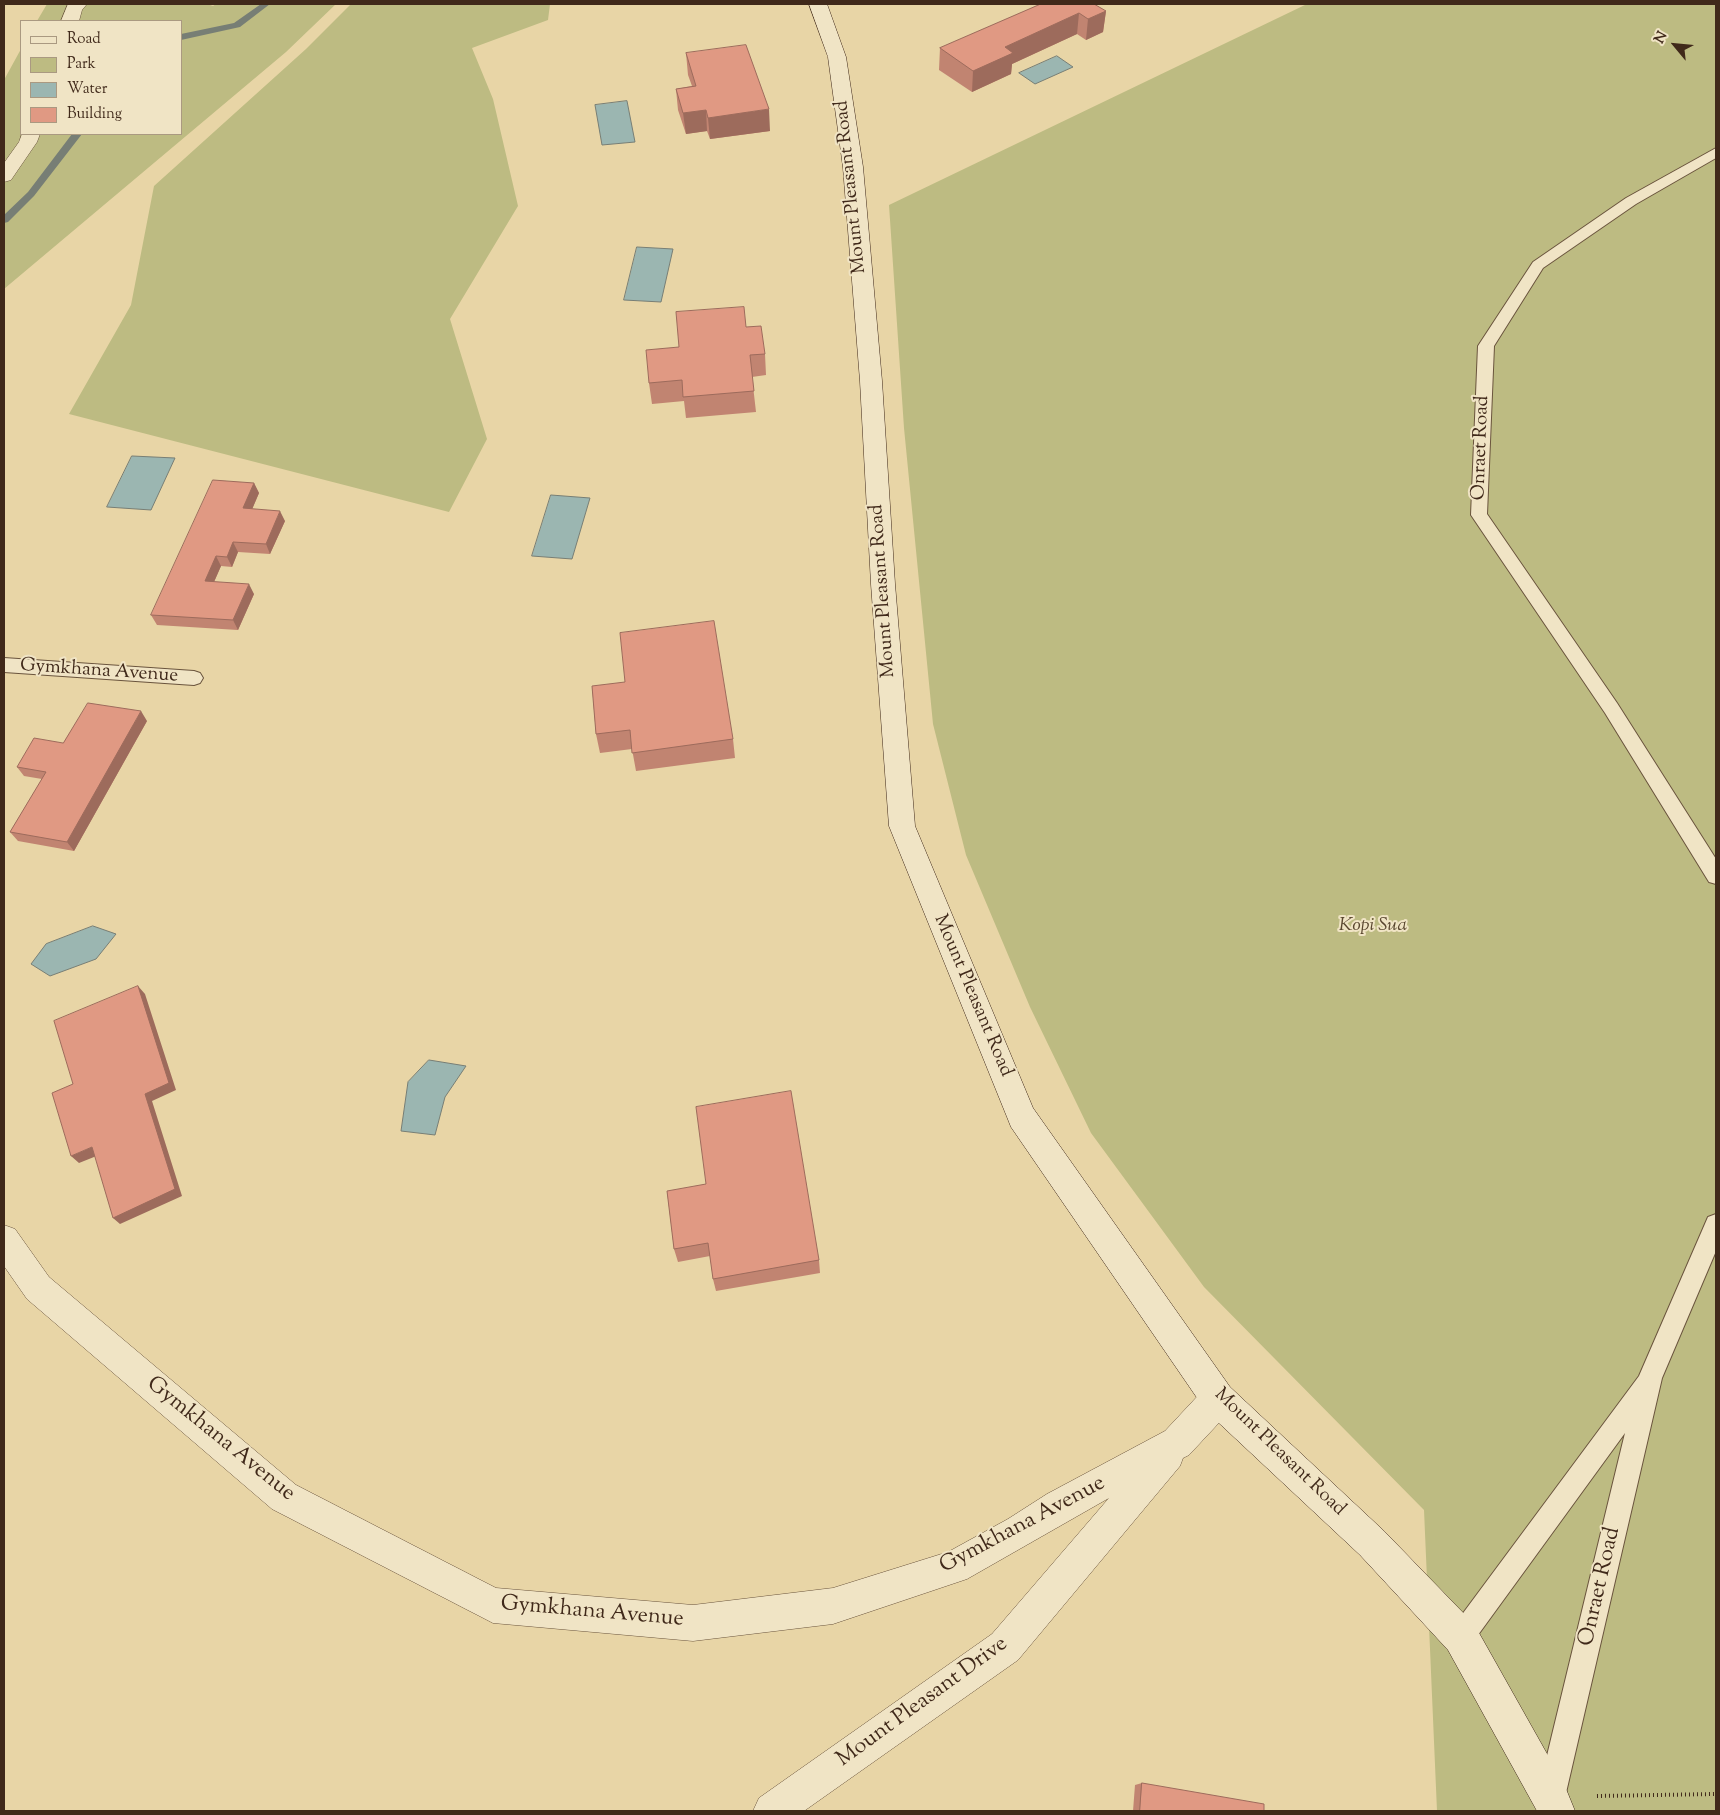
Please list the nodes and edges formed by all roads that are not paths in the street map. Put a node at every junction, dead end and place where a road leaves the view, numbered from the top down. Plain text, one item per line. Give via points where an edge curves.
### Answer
1 (78, 4) edge
2 (818, 4) edge
3 (70, 20) edge
4 (31, 135) edge
5 (1716, 152) edge
6 (4, 176) edge
7 (4, 665) edge
8 (194, 678) dead end
9 (1716, 876) edge
10 (1716, 1225) edge
11 (4, 1240) edge
12 (1650, 1378) junction
13 (1218, 1399) junction
14 (1177, 1443) junction
15 (1461, 1637) junction
16 (1554, 1804) edge
17 (772, 1811) edge

1 - 3 street
2 - 13 street, Mount Pleasant Road via 837,57 852,167 871,381 902,826 1022,1117
4 - 6 street
5 - 9 lane, Onraet Road via 1631,201 1538,265 1486,346 1479,514 1611,708
7 - 8 lane, Gymkhana Avenue
10 - 12 lane, Onraet Road
11 - 14 street, Gymkhana Avenue via 38,1288 284,1497 493,1605 693,1623 833,1606 955,1567 1059,1506
12 - 15 lane, Onraet Road
12 - 16 lane, Onraet Road
13 - 14 street, Gymkhana Avenue
13 - 15 street, Mount Pleasant Road via 1372,1543
14 - 17 street, Mount Pleasant Drive via 1005,1647
15 - 16 street, Mount Pleasant Road

